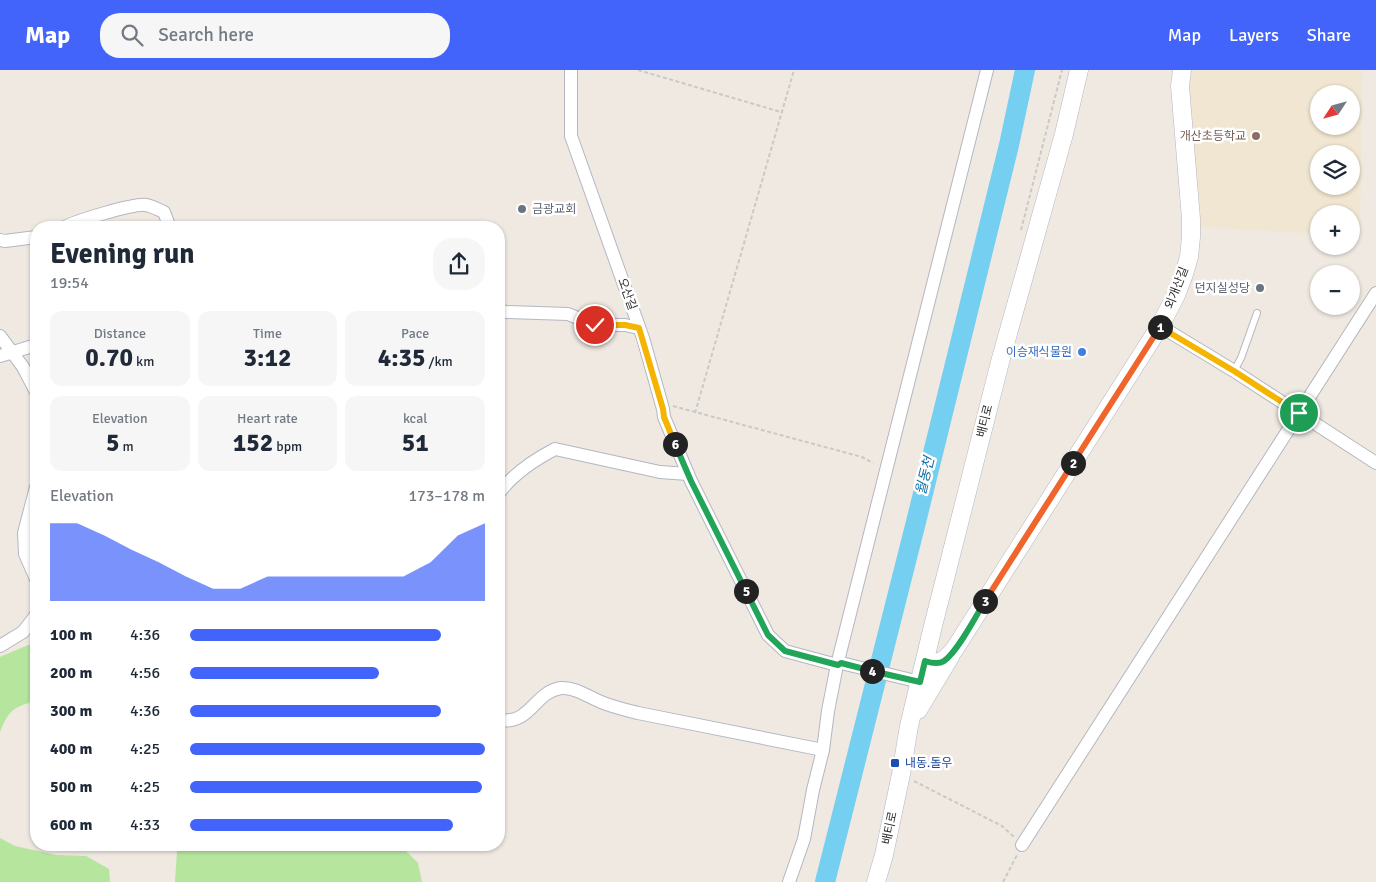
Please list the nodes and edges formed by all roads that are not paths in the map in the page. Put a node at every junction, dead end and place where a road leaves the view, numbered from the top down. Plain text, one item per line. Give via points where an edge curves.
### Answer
1 (571, 70) edge
2 (987, 70) edge
3 (1080, 70) edge
4 (1182, 70) edge
5 (76, 221) edge
6 (167, 221) edge
7 (30, 238) edge
8 (0, 240) edge
9 (1376, 293) edge
10 (505, 312) edge
11 (1257, 313) dead end
12 (1160, 326) junction
13 (639, 328) junction
14 (0, 336) edge
15 (30, 347) edge
16 (6, 354) edge
17 (1234, 371) junction
18 (30, 380) edge
19 (1299, 413) junction
20 (1376, 463) edge
21 (688, 474) junction
22 (505, 484) edge
23 (30, 510) edge
24 (30, 565) edge
25 (30, 623) edge
26 (933, 626) junction
27 (0, 646) edge
28 (954, 650) junction
29 (925, 661) junction
30 (839, 664) junction
31 (920, 682) junction
32 (505, 720) edge
33 (909, 726) junction
34 (823, 750) junction
35 (1022, 845) road end
36 (789, 882) edge
37 (876, 882) edge

1 - 13 street, 오산길 via 571,136
2 - 30 street
3 - 26 main road, 배티로 via 1000,362
4 - 12 main road, 외개산길 via 1180,86 1191,238 1179,288
5 - 6 street via 145,204 164,212
7 - 8 street
9 - 19 street
10 - 13 street via 568,314 595,325
11 - 17 lane
12 - 17 street
12 - 28 main road, 외개산길
13 - 21 street, 오산길 via 664,417
14 - 16 street
15 - 16 street
16 - 18 street via 23,367
17 - 19 street
19 - 20 street
19 - 35 street
21 - 22 street via 660,472 555,449 536,459
21 - 30 street, 오산길 via 768,635 785,651
23 - 24 street via 24,533 25,554
25 - 27 street via 23,632
26 - 28 main road via 939,646
26 - 29 main road, 배티로
28 - 29 main road, 외개산길 via 944,662
28 - 33 main road
29 - 31 main road, 배티로
30 - 31 street, 오산길
30 - 34 street
31 - 33 main road, 배티로
32 - 34 street via 520,718 550,691 562,688 630,711
33 - 37 main road, 배티로
34 - 36 street via 804,839

